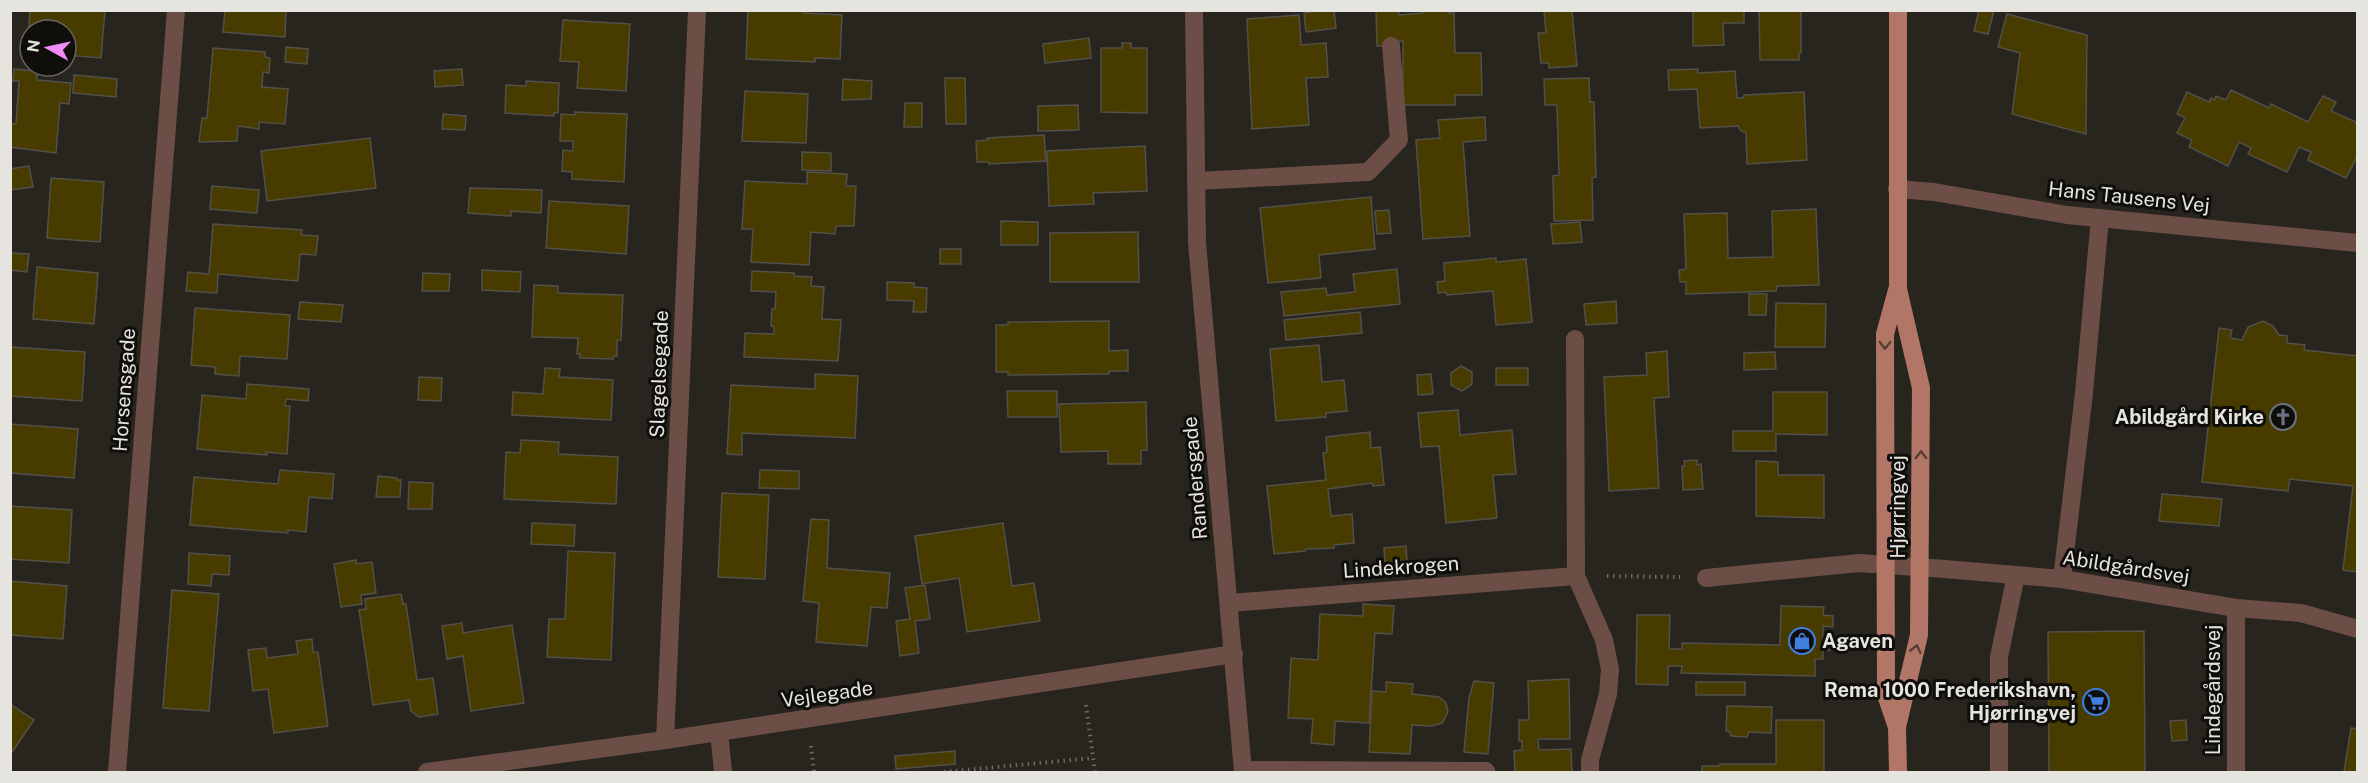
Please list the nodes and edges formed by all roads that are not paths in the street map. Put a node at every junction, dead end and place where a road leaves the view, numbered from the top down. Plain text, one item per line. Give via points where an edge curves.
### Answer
1 (176, 10) edge
2 (697, 10) edge
3 (1194, 10) edge
4 (1898, 10) edge
5 (1391, 46) dead end
6 (1196, 182) junction
7 (1897, 189) junction
8 (2100, 218) junction
9 (2358, 243) edge
10 (1898, 288) junction
11 (1575, 339) dead end
12 (1884, 564) junction
13 (1920, 567) junction
14 (2016, 575) junction
15 (1576, 576) junction
16 (1706, 578) road end
17 (2062, 579) junction
18 (1229, 603) junction
19 (2236, 608) junction
20 (2358, 629) edge
21 (1234, 654) junction
22 (1897, 727) junction
23 (719, 732) junction
24 (665, 740) junction
25 (1243, 771) edge
26 (1486, 771) edge
27 (117, 772) edge
28 (427, 772) edge
29 (723, 772) edge
30 (1590, 772) edge
31 (1898, 772) edge
32 (1999, 772) edge
33 (2236, 772) edge

1 - 27 street, Horsensgade
2 - 24 street, Slagelsegade
3 - 6 street, Randersgade
4 - 7 main road, Hjørringvej
5 - 6 street via 1399,140 1368,172
6 - 18 street, Randersgade via 1197,242
7 - 8 street, Hans Tausens Vej
7 - 10 main road, Hjørringvej
8 - 9 street, Hans Tausens Vej
8 - 17 street
10 -> 12 main road, Hjørringvej via 1885,334
13 -> 10 main road, Hjørringvej via 1921,388
11 - 15 street
12 - 13 street, Abildgårdsvej
12 - 16 street, Hjørringvej
12 - 22 main road, Hjørringvej via 1886,695
13 - 14 street, Abildgårdsvej
22 -> 13 main road, Hjørringvej via 1919,635
14 - 17 street, Abildgårdsvej
14 - 32 street via 1999,657
15 - 18 street, Lindekrogen
15 - 30 street via 1604,640 1610,669
17 - 19 street, Abildgårdsvej
18 - 21 street, Randersgade
19 - 20 street, Abildgårdsvej via 2301,613
19 - 33 street, Lindegårdsvej
21 - 23 street, Vejlegade
21 - 25 street, Randersgade
22 - 31 main road, Hjørringvej
23 - 24 street, Vejlegade
23 - 29 street
24 - 28 street, Vejlegade
25 - 26 street, Randersgade

